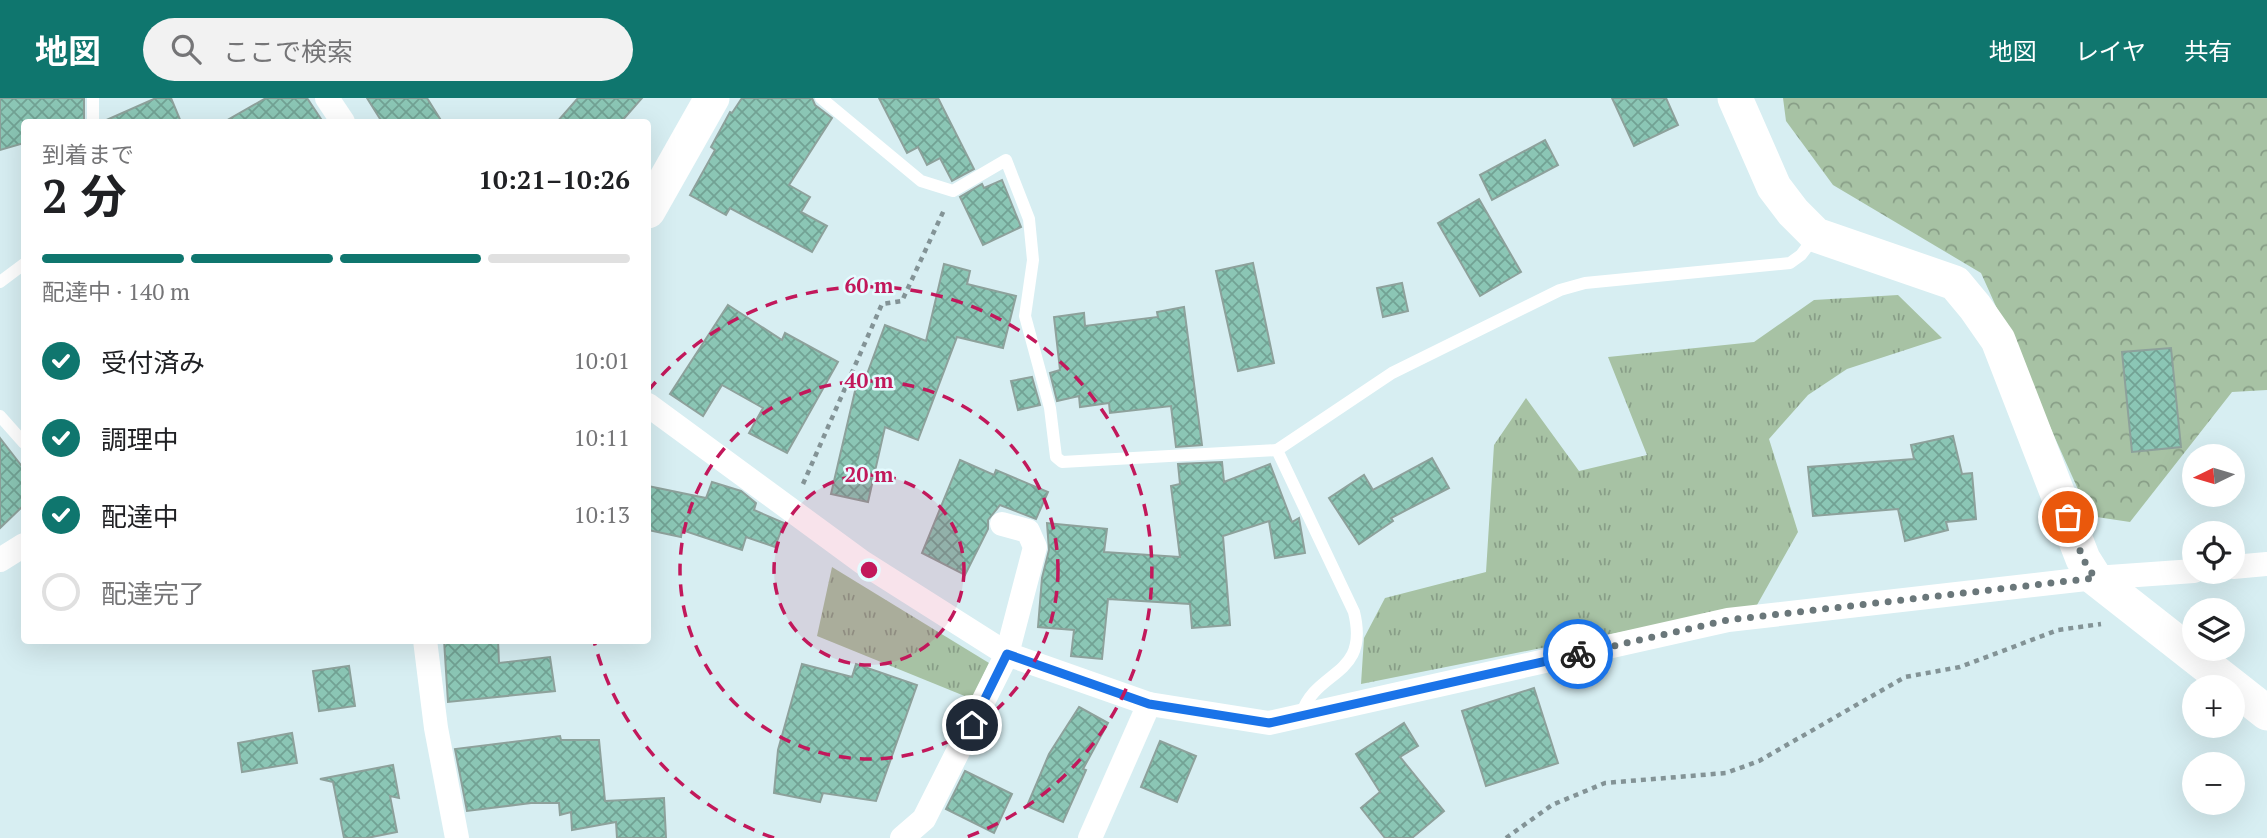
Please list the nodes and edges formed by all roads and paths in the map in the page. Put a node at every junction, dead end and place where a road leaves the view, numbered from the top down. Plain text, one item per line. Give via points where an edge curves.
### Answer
1 (93, 98) edge
2 (712, 98) edge
3 (821, 98) edge
4 (1735, 98) edge
5 (93, 119) edge
6 (953, 191) junction
7 (651, 206) edge
8 (1816, 234) junction
9 (21, 266) edge
10 (0, 282) edge
11 (651, 407) edge
12 (0, 416) edge
13 (21, 440) edge
14 (1277, 450) junction
15 (792, 511) junction
16 (1002, 523) dead end
17 (21, 547) edge
18 (0, 560) edge
19 (2267, 564) edge
20 (2245, 566) edge
21 (2182, 572) edge
22 (2095, 578) junction
23 (2129, 603) junction
24 (426, 644) edge
25 (1007, 654) junction
26 (1149, 704) junction
27 (2267, 713) edge
28 (1301, 715) junction
29 (457, 838) edge
30 (902, 838) edge
31 (1090, 838) edge
32 (1506, 838) edge

1 - 5 lane
2 - 7 street
3 - 6 lane via 921,181
4 - 8 street via 1774,187
6 - 14 lane via 1006,160 1029,219 1032,260 1025,316 1050,408 1056,457 1062,462
6 - 15 path via 902,301 883,304
8 - 14 lane via 1790,264 1585,283 1560,290 1392,373
8 - 22 street via 1955,283 1975,307 1998,340 2083,559
9 - 10 lane
11 - 15 street
12 - 13 lane
14 - 28 lane via 1354,612 1359,632 1351,661 1306,699
15 - 25 street via 862,562
16 - 25 street via 1028,531 1035,547
17 - 18 street
19 - 20 street
21 - 22 street
22 - 23 street
22 - 28 street via 1728,620
23 - 27 street
23 - 32 path via 2101,624 2057,630 1960,667 1905,677 1759,761 1727,773 1605,783 1552,805
24 - 29 street
25 - 26 street
25 - 30 street via 924,819
26 - 28 street via 1269,723
26 - 31 street

